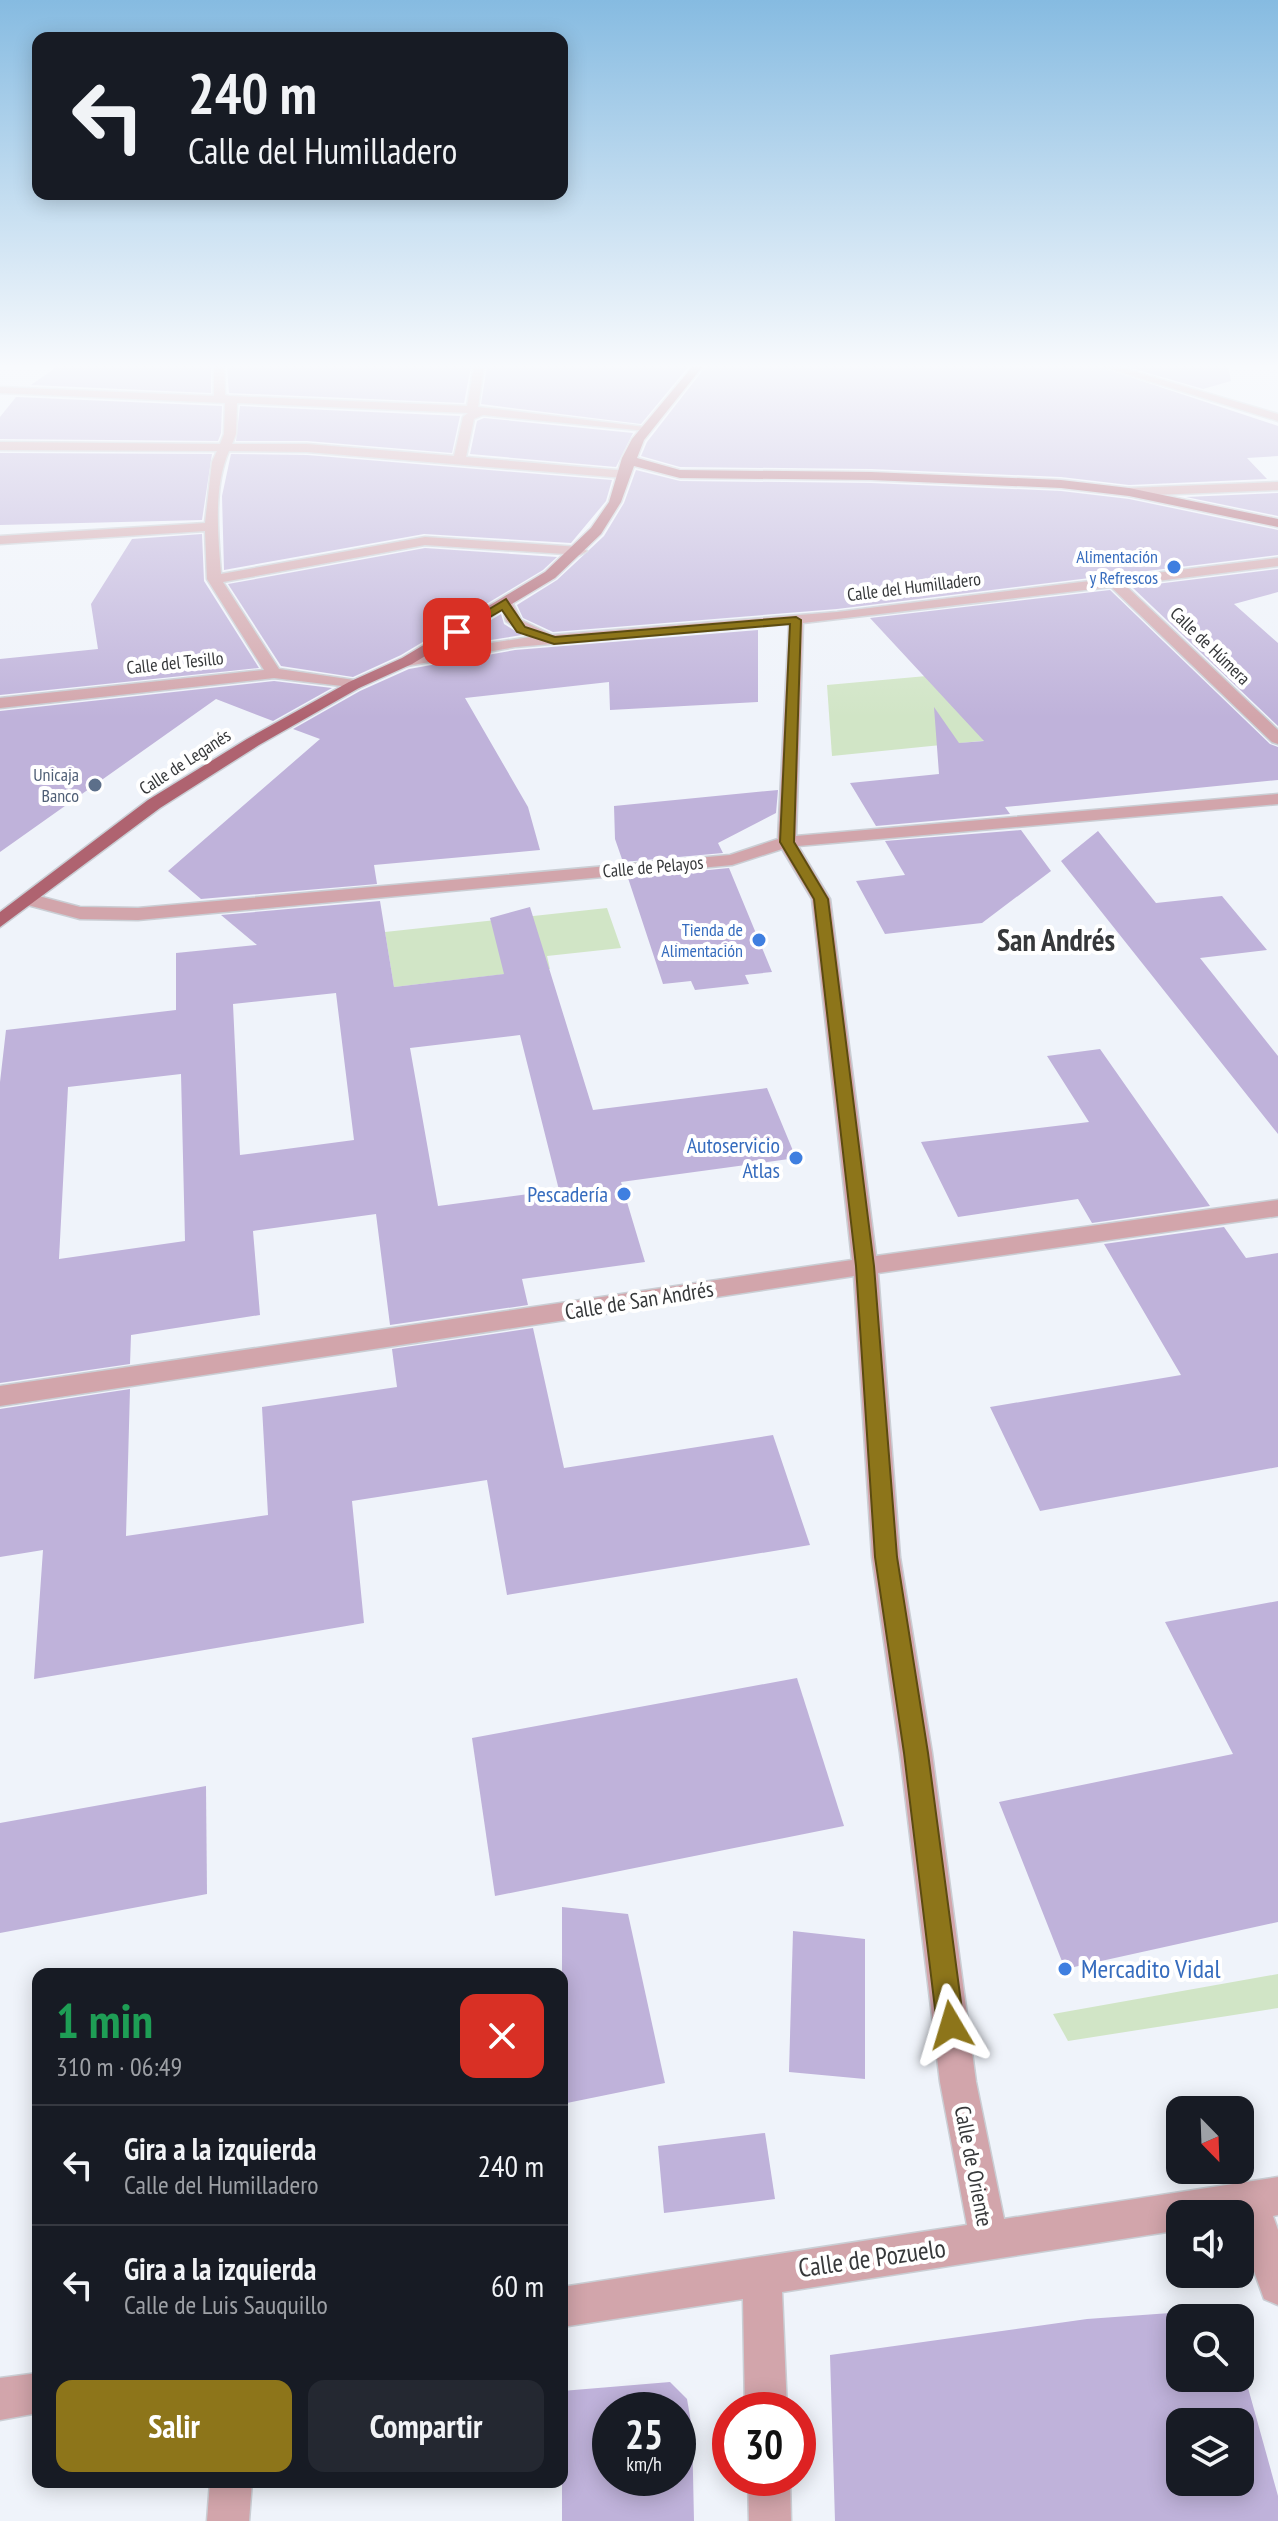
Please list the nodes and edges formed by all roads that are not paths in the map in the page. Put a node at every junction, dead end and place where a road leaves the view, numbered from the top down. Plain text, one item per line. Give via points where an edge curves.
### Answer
1 (218, 484) edge
2 (620, 484) edge
3 (1035, 484) edge
4 (1278, 486) edge
5 (1129, 492) junction
6 (1278, 523) edge
7 (211, 527) junction
8 (0, 540) edge
9 (580, 551) junction
10 (1278, 562) edge
11 (214, 579) junction
12 (1115, 583) junction
13 (506, 603) junction
14 (796, 620) junction
15 (554, 641) junction
16 (407, 661) junction
17 (274, 673) junction
18 (354, 685) junction
19 (0, 703) edge
20 (1278, 739) edge
21 (1278, 799) edge
22 (787, 842) junction
23 (27, 899) junction
24 (0, 921) edge
25 (1278, 1208) edge
26 (865, 1266) junction
27 (0, 1396) edge
28 (1263, 2198) edge
29 (989, 2241) junction
30 (762, 2275) junction
31 (1278, 2285) edge
32 (568, 2306) edge
33 (765, 2392) edge
34 (32, 2394) edge
35 (0, 2399) edge
36 (231, 2488) edge
37 (769, 2496) edge
38 (228, 2521) edge
39 (770, 2521) edge

1 - 7 street
2 - 9 main road, Calle de Leganés via 609,512
3 - 5 main road
4 - 5 street
5 - 6 main road
7 - 8 street
7 - 11 street
9 - 11 street via 425,541
9 - 13 main road, Calle de Leganés
10 - 12 street, Calle del Humilladero
11 - 17 street
12 - 14 street, Calle del Humilladero
12 - 20 street, Calle de Húmera
13 - 15 street, Calle del Humilladero via 521,630
13 - 16 main road, Calle de Leganés
14 - 15 street, Calle del Humilladero
14 - 22 street
15 - 16 street, Calle del Humilladero
16 - 18 main road, Calle de Leganés
17 - 18 street, Calle del Tesillo
17 - 19 street, Calle del Tesillo
18 - 23 main road, Calle de Leganés via 154,804
21 - 22 street, Calle de Pelayos
22 - 23 street, Calle de Pelayos via 732,860 138,914 80,913
22 - 26 street, Calle de Oriente via 821,899
23 - 24 main road, Calle de Leganés
25 - 26 street, Calle de San Andrés
26 - 27 street, Calle de San Andrés
26 - 29 street, Calle de Oriente via 886,1557 958,2082
28 - 29 street, Calle de Pozuelo
28 - 31 street
29 - 30 street, Calle de Pozuelo
30 - 32 street, Calle de Pozuelo
30 - 33 street
34 - 35 street
36 - 38 street
37 - 39 street

